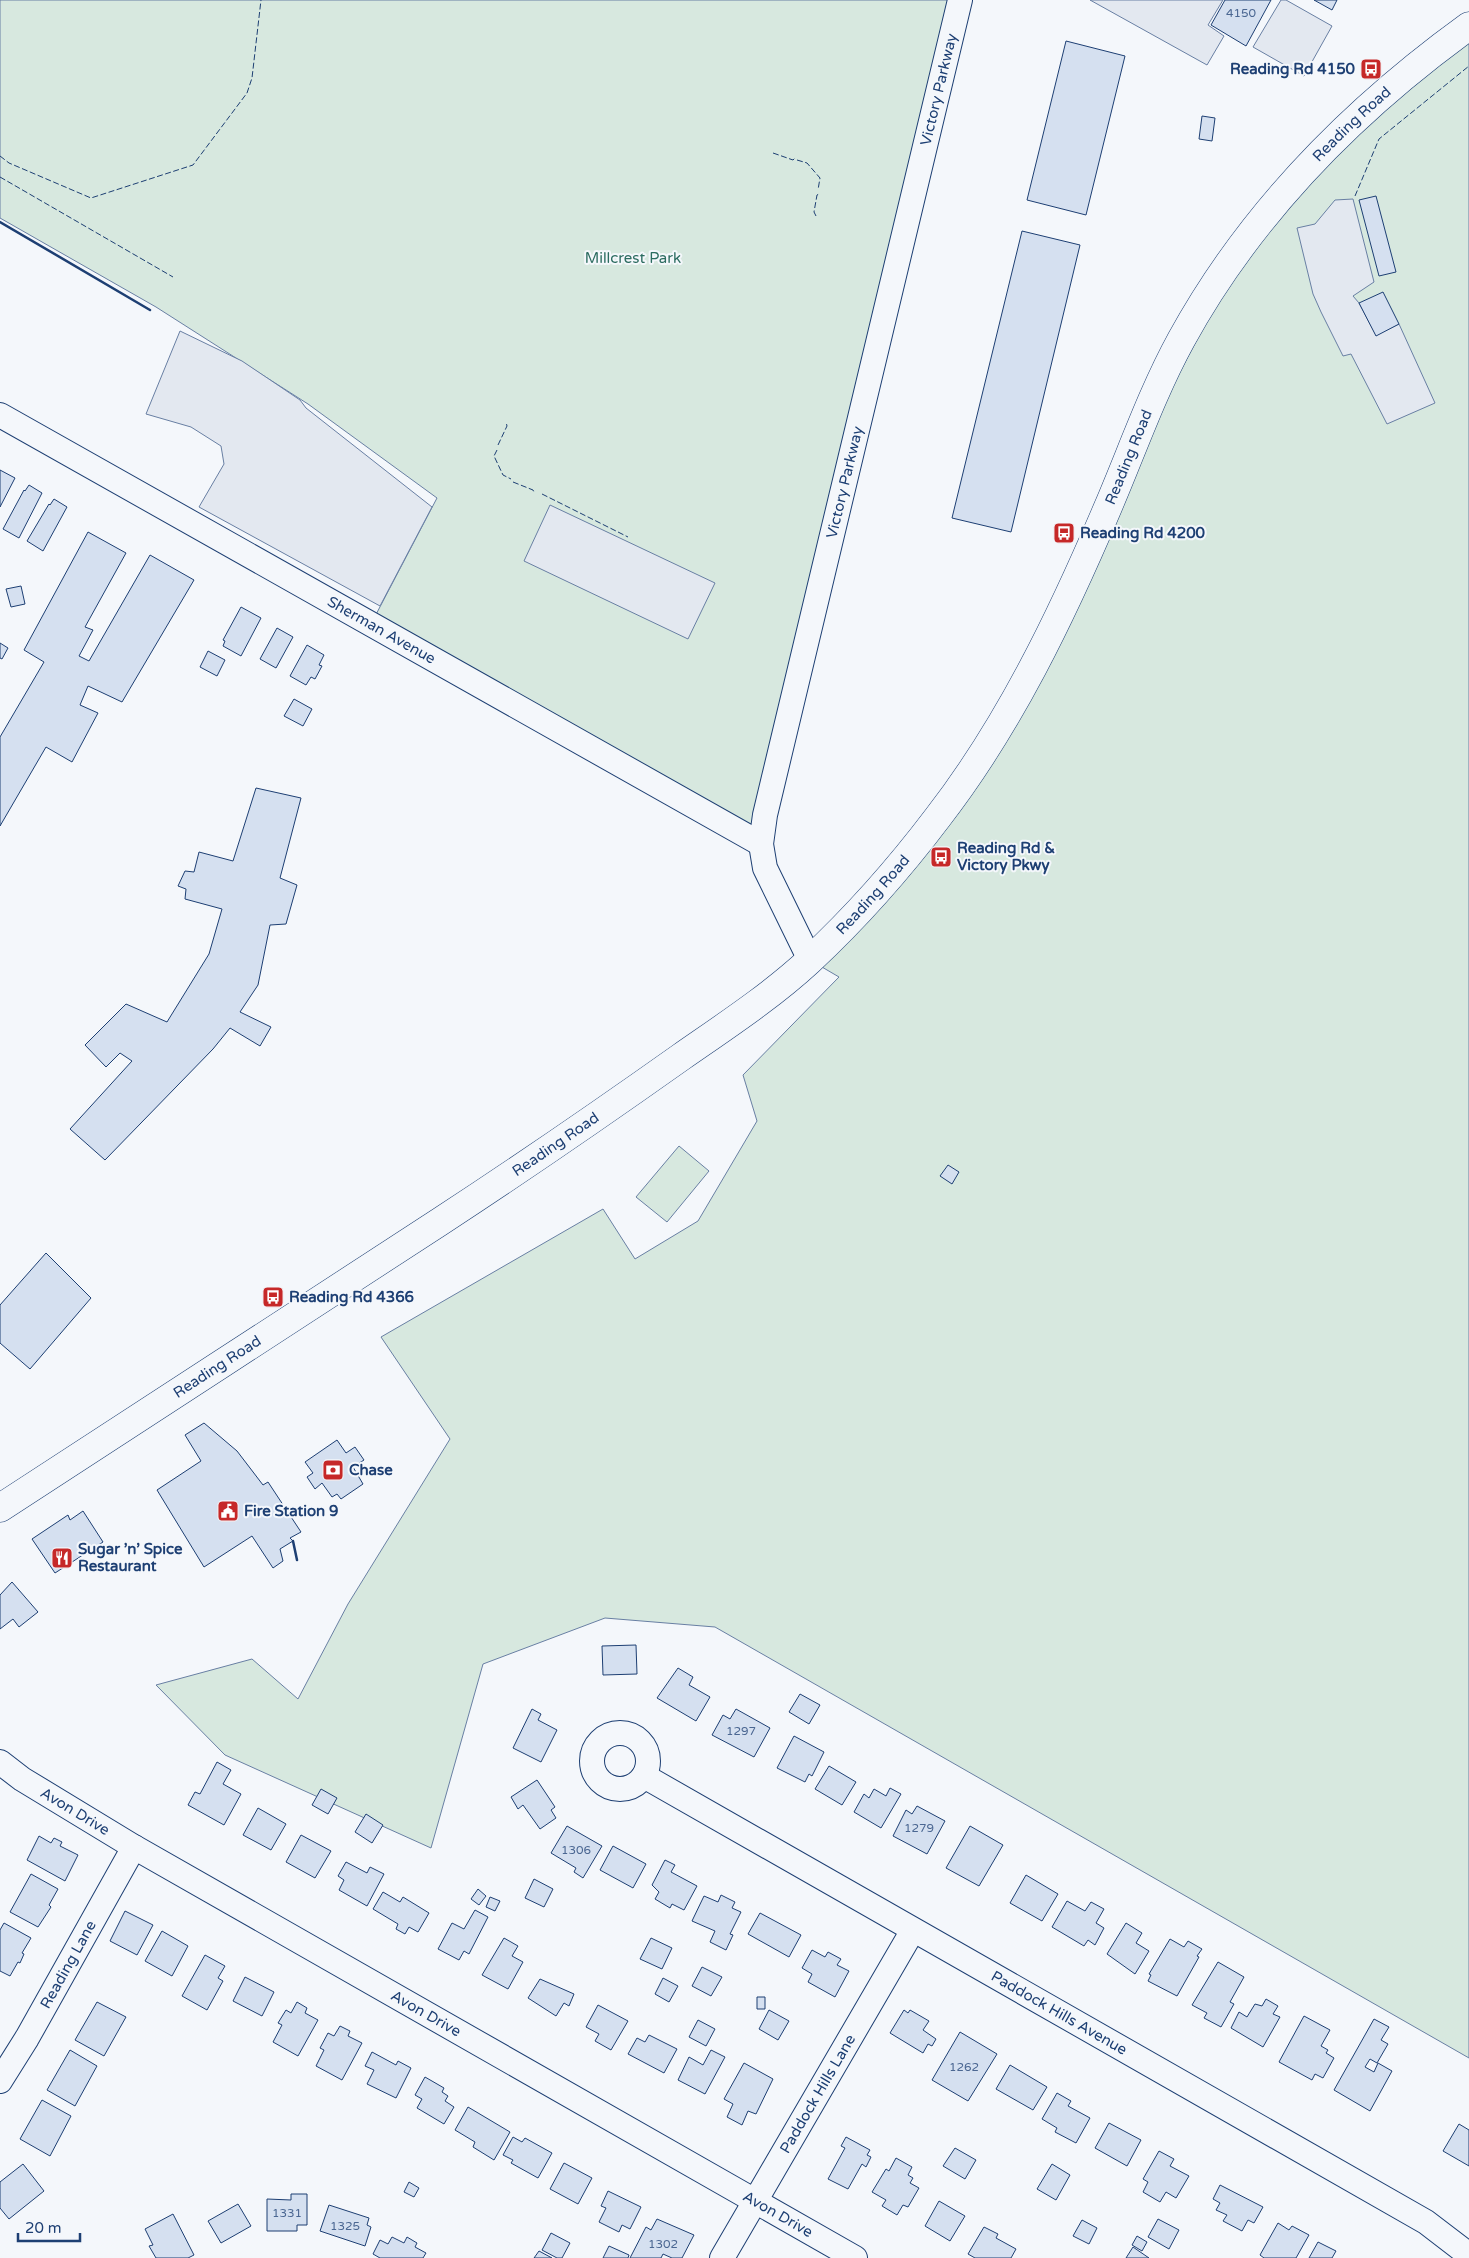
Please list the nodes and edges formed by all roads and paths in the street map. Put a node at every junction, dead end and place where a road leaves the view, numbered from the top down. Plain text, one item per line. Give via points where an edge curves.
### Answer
1 (960, 0) edge
2 (1469, 26) edge
3 (0, 414) edge
4 (761, 844) junction
5 (810, 960) junction
6 (0, 1508) edge
7 (0, 1762) edge
8 (644, 1776) dead end
9 (134, 1846) junction
10 (913, 1930) junction
11 (0, 2081) edge
12 (755, 2200) junction
13 (1469, 2255) edge
14 (722, 2258) edge
15 (855, 2258) edge

1 - 4 street, Victory Parkway via 772,780
2 - 5 main road, Reading Road via 1402,76 1310,163 1256,226 1215,282 1179,344 1070,591 999,728 939,816
3 - 4 street, Sherman Avenue
4 - 5 street, Victory Parkway via 766,868
5 - 6 main road, Reading Road via 766,997 527,1165
7 - 9 street, Avon Drive via 22,1779
8 - 10 street, Paddock Hills Avenue
9 - 11 street, Reading Lane
9 - 12 street, Avon Drive
10 - 12 street, Paddock Hills Lane
10 - 13 street, Paddock Hills Avenue via 1426,2222
12 - 14 street, Paddock Hills Lane
12 - 15 street, Avon Drive

